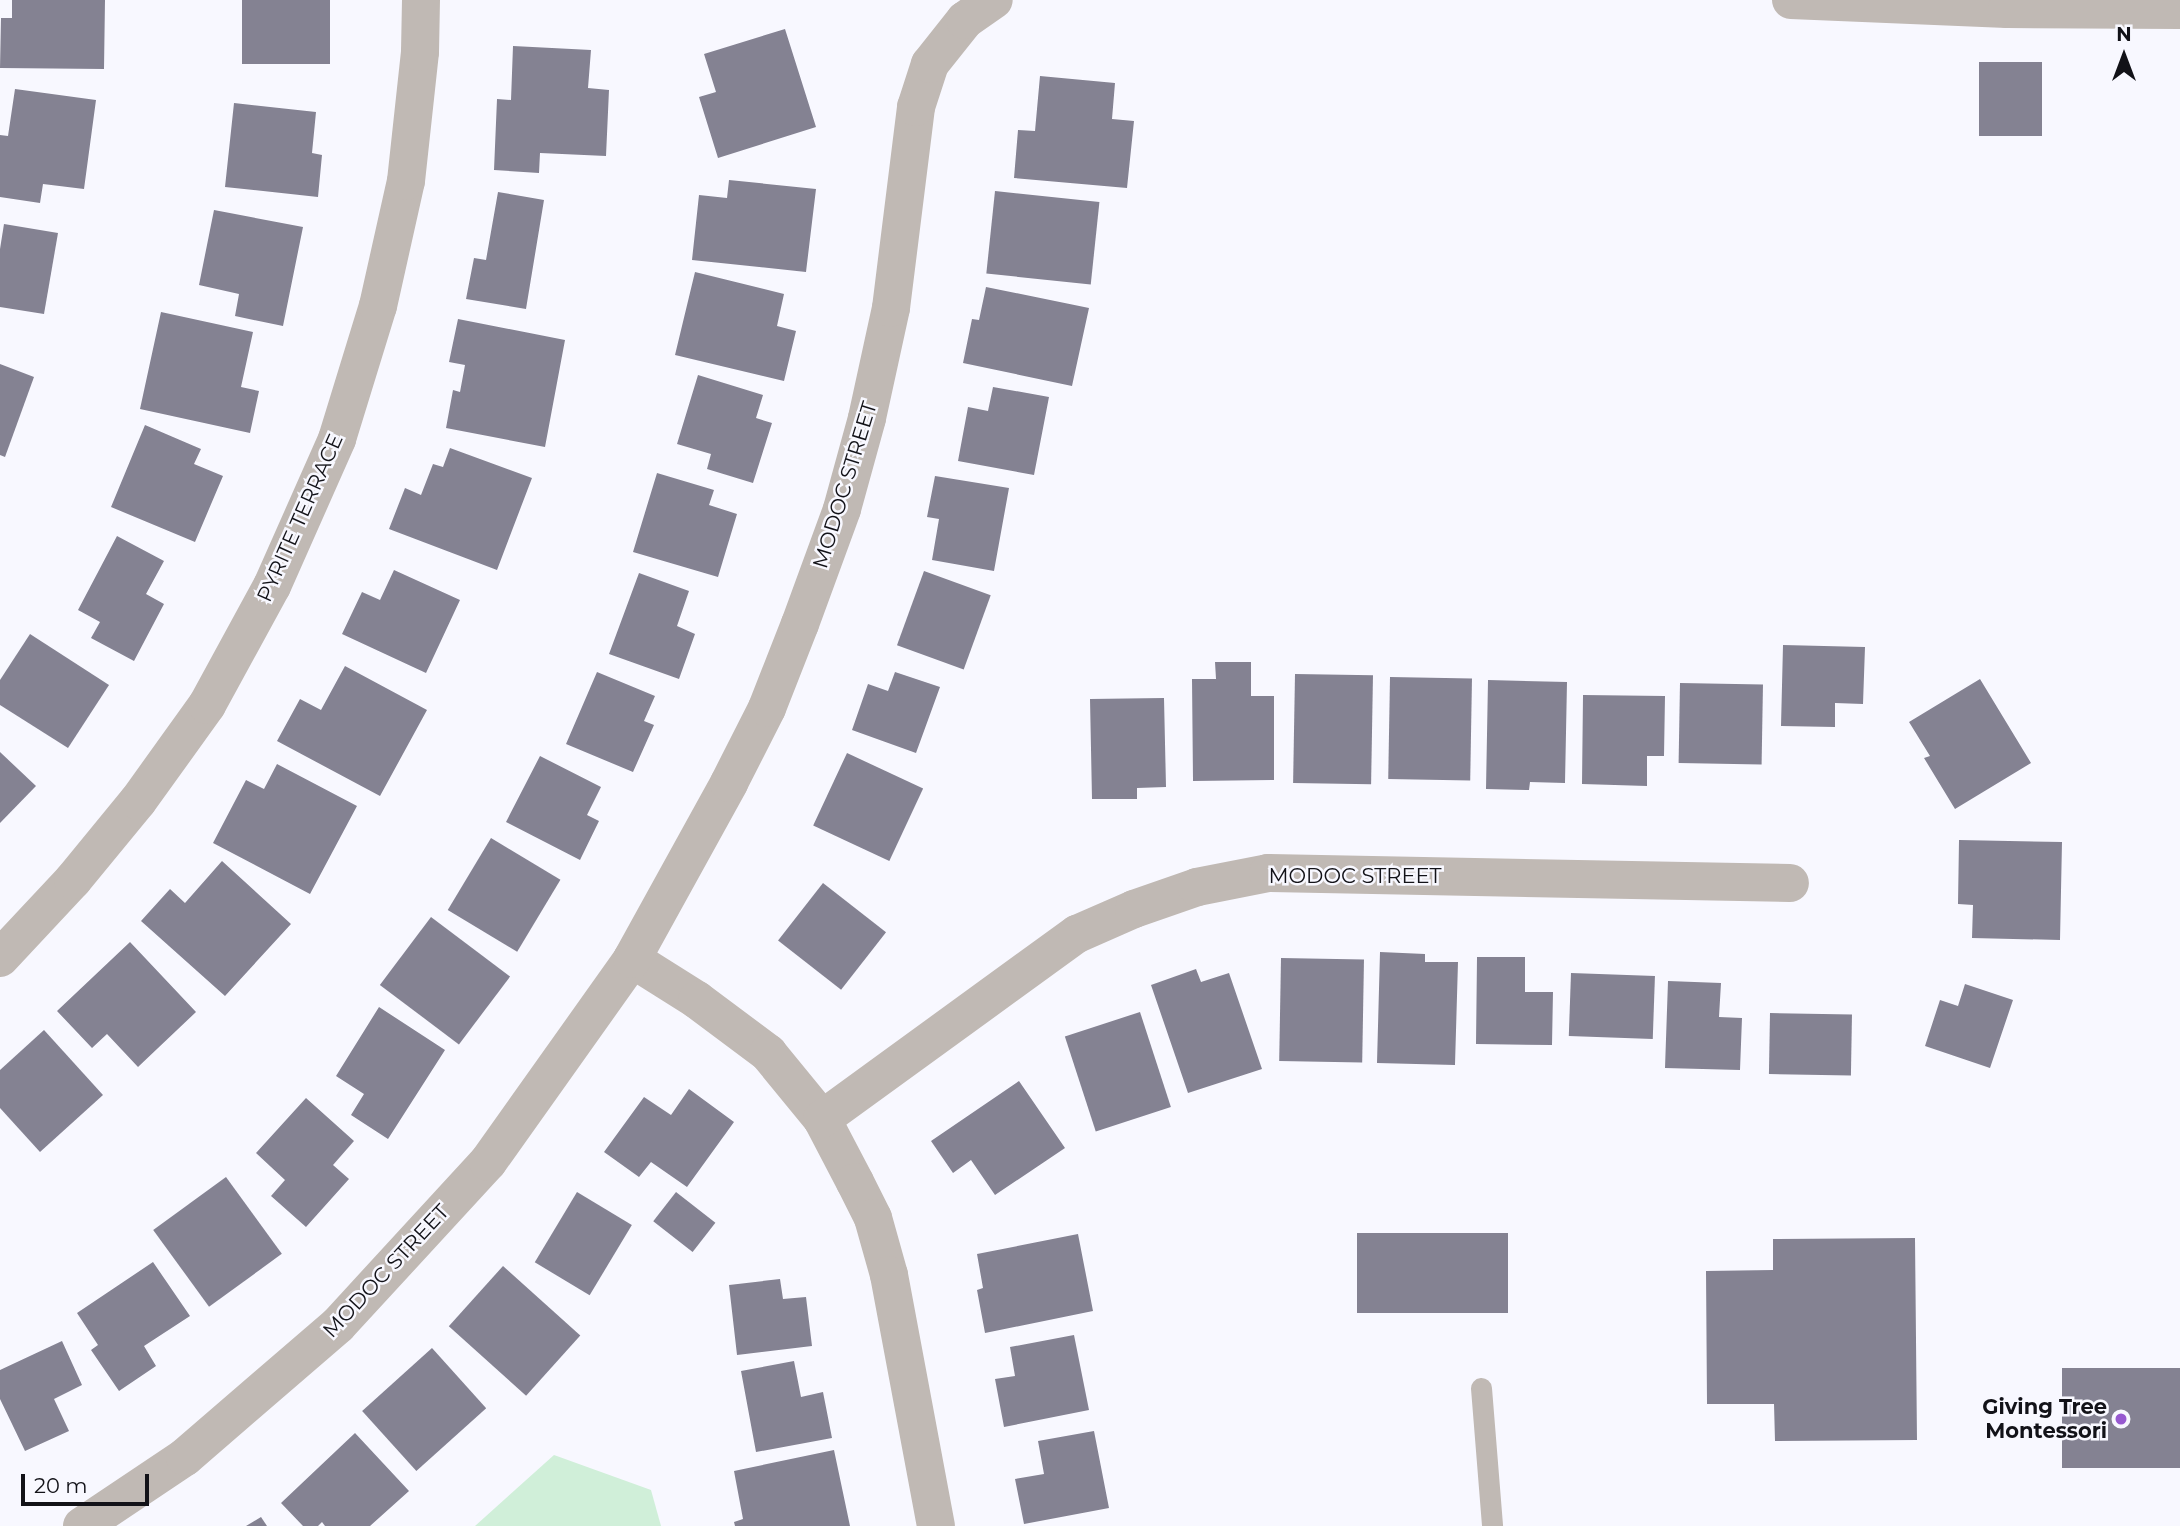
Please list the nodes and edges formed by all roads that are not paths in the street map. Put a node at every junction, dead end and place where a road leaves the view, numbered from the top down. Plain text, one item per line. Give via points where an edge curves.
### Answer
1 (421, 0) edge
2 (1791, 0) edge
3 (2007, 5) edge
4 (969, 7) edge
5 (2180, 10) edge
6 (1790, 883) dead end
7 (0, 958) edge
8 (632, 959) junction
9 (822, 1119) junction
10 (1480, 1388) dead end
11 (82, 1526) edge
12 (936, 1526) edge
13 (1492, 1526) edge

1 - 7 street, PYRITE TERRACE via 406,181 378,306 337,439 272,586 207,705 138,802
2 - 3 street
3 - 5 street
4 - 8 street, MODOC STREET via 930,64 916,107 891,308 842,509 767,708
6 - 9 street, MODOC STREET via 1268,873 1197,887 1077,934
8 - 9 street via 768,1052
8 - 11 street, MODOC STREET via 488,1162 338,1325 185,1457
9 - 12 street via 873,1218 889,1275
10 - 13 lane

